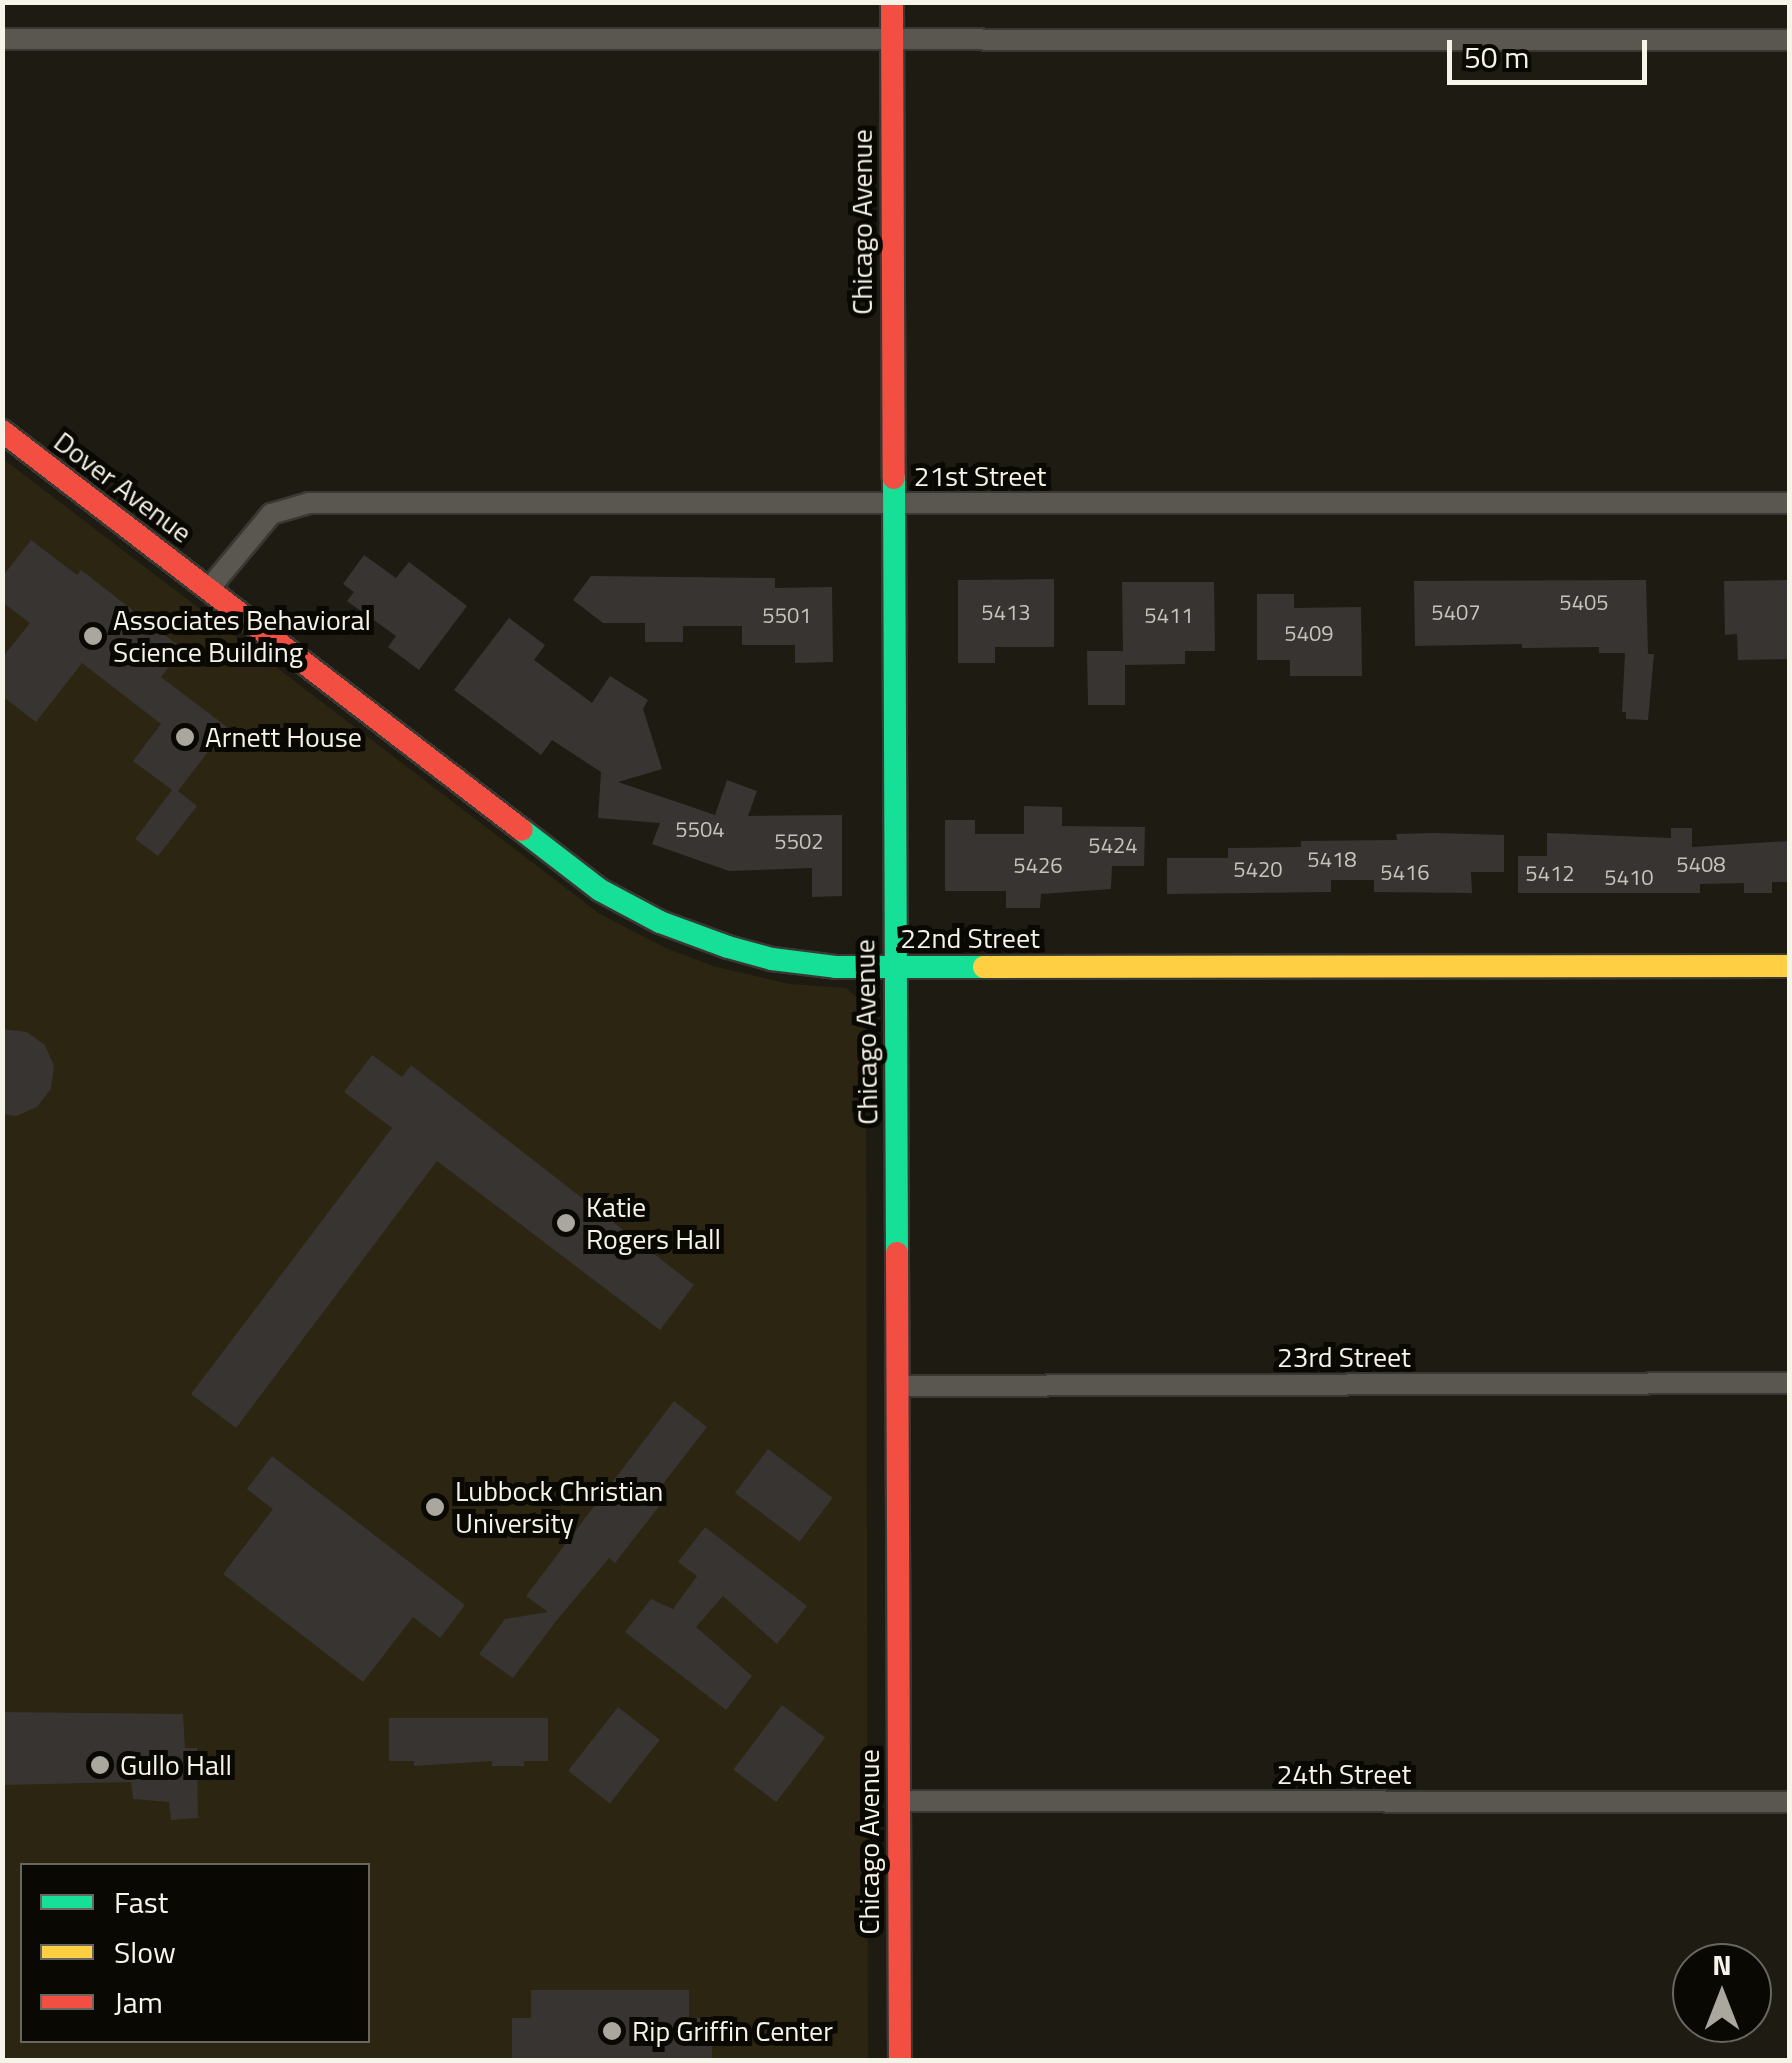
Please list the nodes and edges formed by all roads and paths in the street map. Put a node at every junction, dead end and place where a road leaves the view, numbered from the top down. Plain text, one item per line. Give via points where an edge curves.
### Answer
1 (892, 2) edge
2 (2, 39) edge
3 (891, 39) junction
4 (1790, 40) edge
5 (2, 431) edge
6 (1790, 503) edge
7 (892, 504) junction
8 (208, 590) junction
9 (1790, 966) edge
10 (895, 968) junction
11 (1790, 1383) edge
12 (898, 1386) junction
13 (900, 1801) junction
14 (1790, 1802) edge
15 (900, 2060) edge

1 - 3 street, Chicago Avenue
2 - 3 street
3 - 4 street
3 - 7 street, Chicago Avenue
5 - 8 street, Dover Avenue
6 - 7 street, 21st Street
7 - 8 street, 21st Street via 309,503 270,514
7 - 10 street, Chicago Avenue
8 - 10 street, 22nd Street via 630,907 772,960
9 - 10 street, 22nd Street
10 - 12 street, Chicago Avenue
11 - 12 street, 23rd Street
12 - 13 street, Chicago Avenue
13 - 14 street, 24th Street
13 - 15 street, Chicago Avenue

